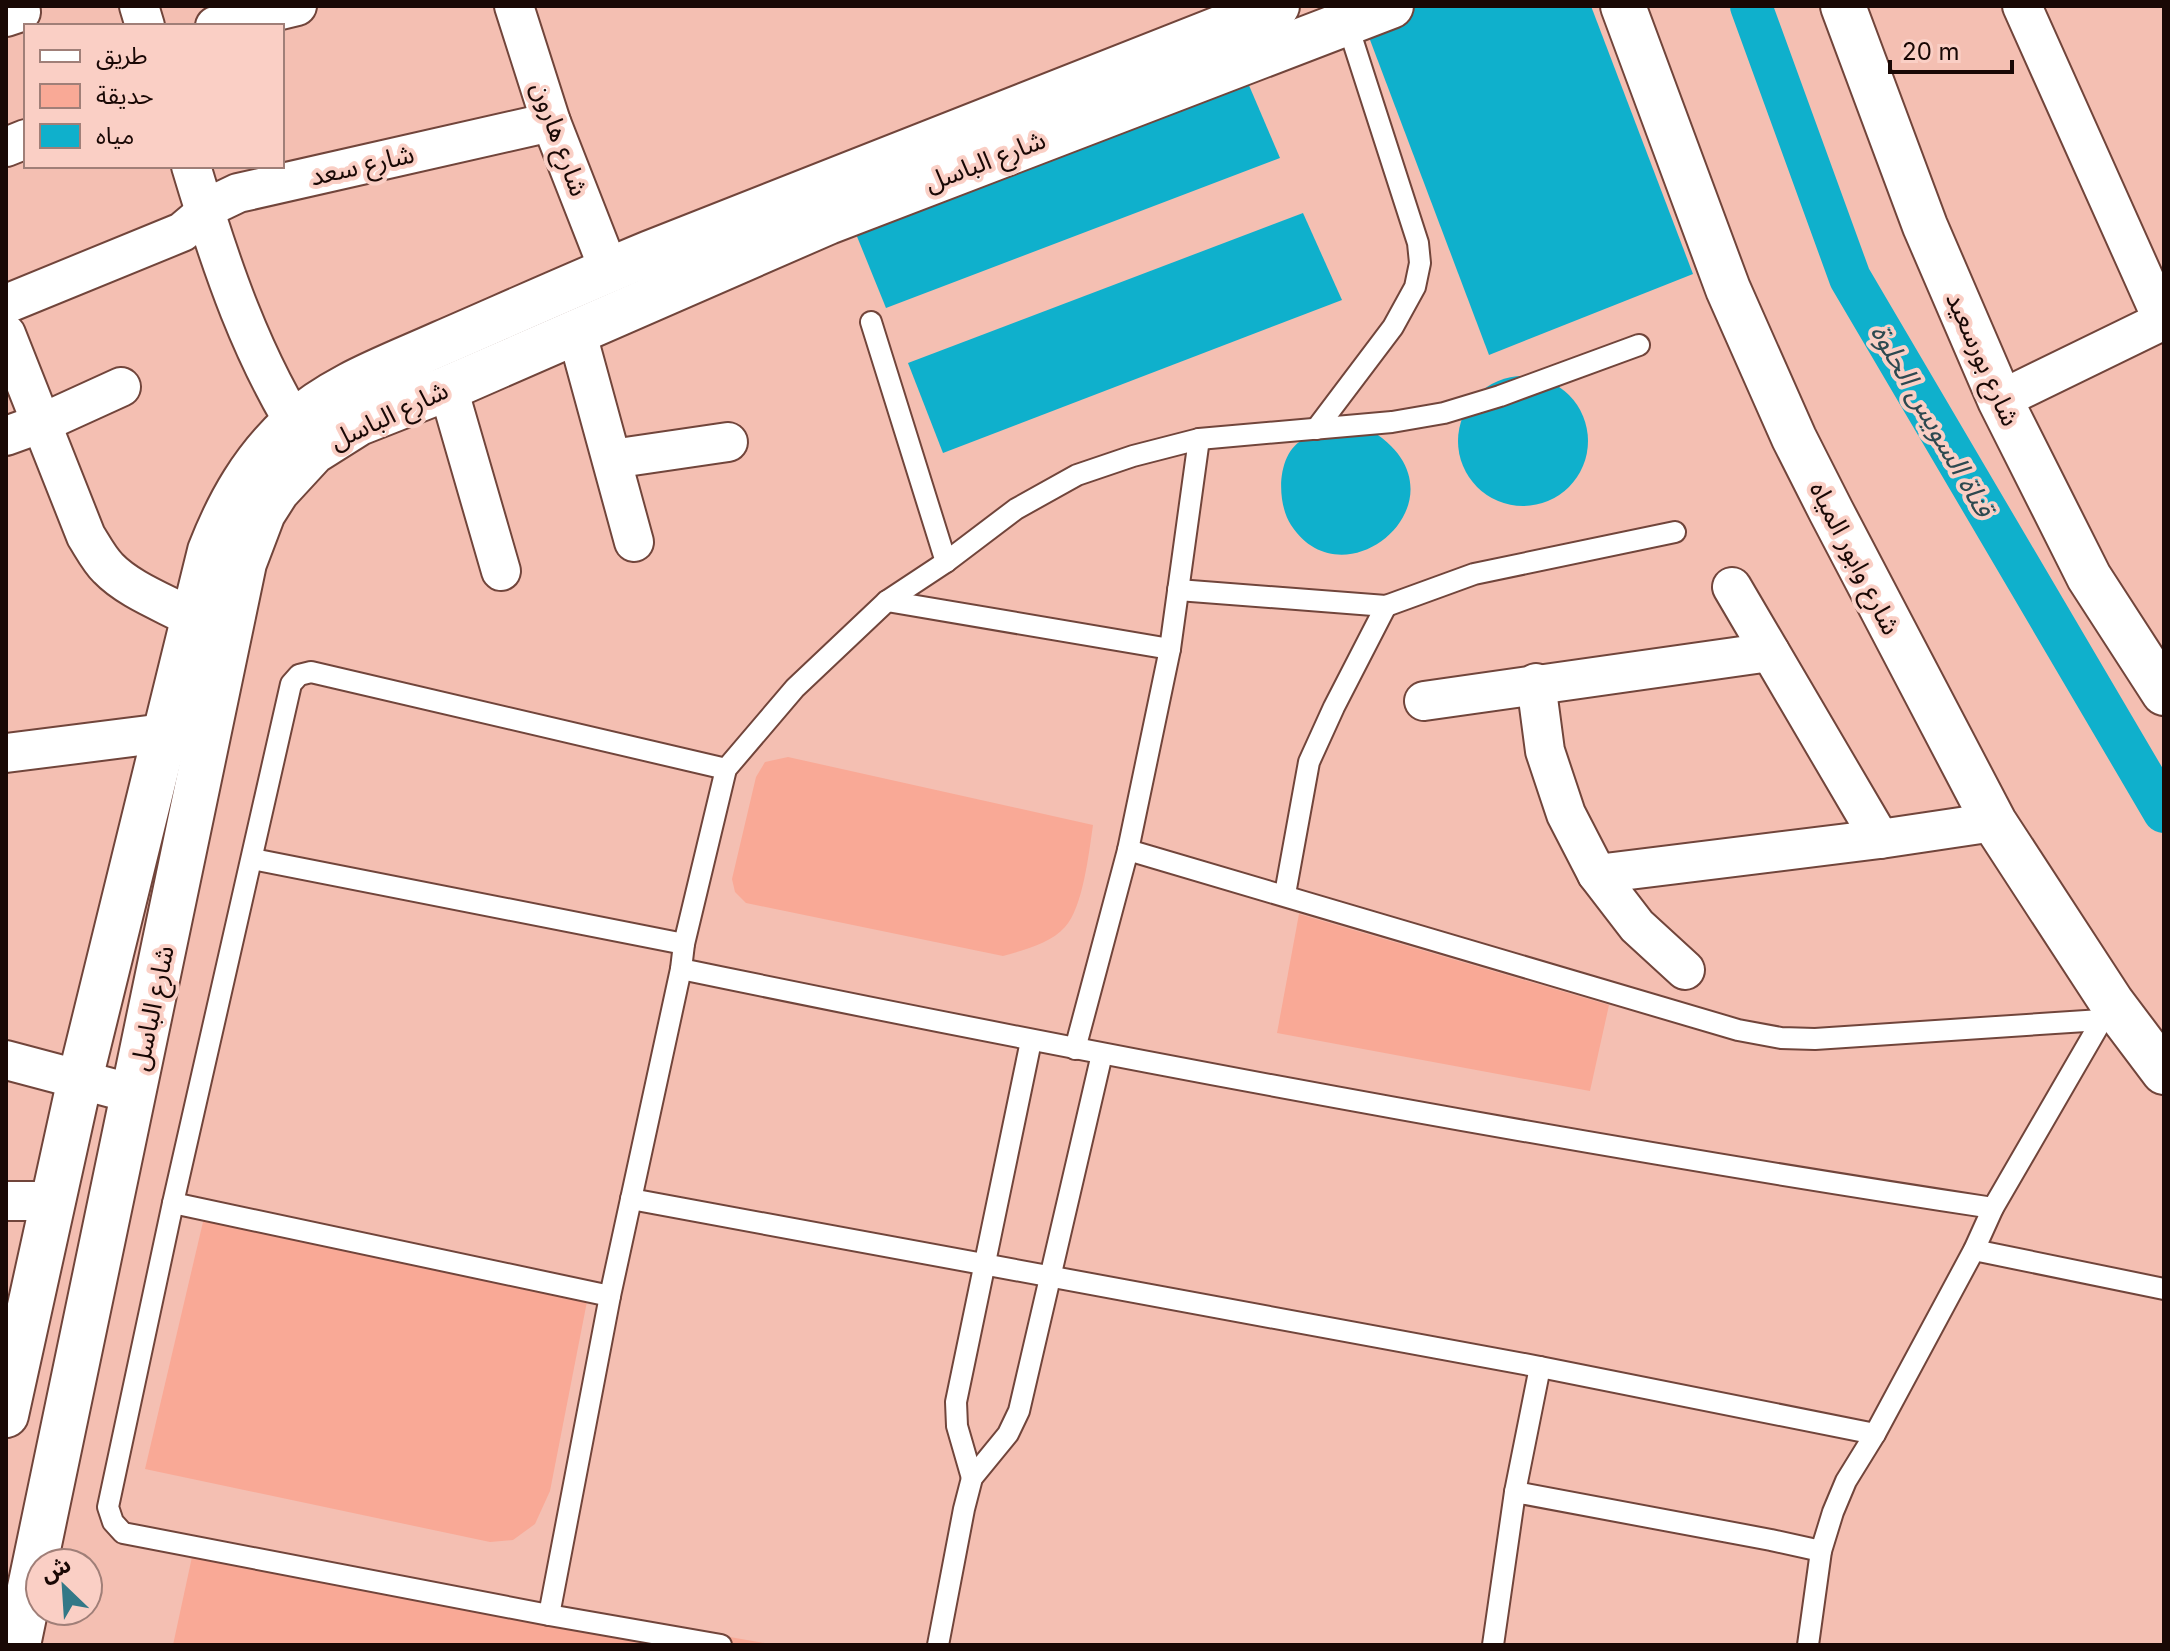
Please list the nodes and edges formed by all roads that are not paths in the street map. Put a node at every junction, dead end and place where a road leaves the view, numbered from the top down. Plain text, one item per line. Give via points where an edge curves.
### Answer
1 (297, 6) edge
2 (514, 6) edge
3 (1277, 6) edge
4 (1391, 6) edge
5 (1623, 6) edge
6 (1843, 6) edge
7 (2022, 6) edge
8 (1347, 23) junction
9 (223, 24) edge
10 (551, 122) junction
11 (192, 168) edge
12 (205, 212) junction
13 (609, 270) junction
14 (6, 304) edge
15 (2164, 321) edge
16 (871, 322) dead end
17 (576, 330) junction
18 (6, 334) edge
19 (1639, 345) dead end
20 (121, 387) dead end
21 (448, 388) junction
22 (2000, 400) junction
23 (42, 423) junction
24 (1316, 429) junction
25 (6, 436) edge
26 (304, 437) junction
27 (1199, 439) junction
28 (728, 442) dead end
29 (612, 459) junction
30 (1675, 532) dead end
31 (634, 542) dead end
32 (946, 562) junction
33 (501, 571) dead end
34 (1732, 587) dead end
35 (1178, 590) junction
36 (887, 601) junction
37 (1386, 606) junction
38 (192, 618) junction
39 (1170, 649) junction
40 (1770, 652) junction
41 (1536, 683) junction
42 (2164, 693) edge
43 (1424, 701) dead end
44 (164, 733) junction
45 (6, 753) edge
46 (726, 769) junction
47 (1994, 822) junction
48 (1880, 839) junction
49 (1128, 850) junction
50 (253, 859) junction
51 (1597, 874) junction
52 (1285, 894) junction
53 (684, 944) junction
54 (681, 969) junction
55 (1685, 970) dead end
56 (2106, 1012) junction
57 (1031, 1041) junction
58 (1075, 1049) junction
59 (1102, 1054) junction
60 (6, 1060) edge
61 (2164, 1072) edge
62 (80, 1079) junction
63 (134, 1094) junction
64 (631, 1199) junction
65 (6, 1201) edge
66 (52, 1201) junction
67 (173, 1203) junction
68 (1993, 1208) junction
69 (1974, 1250) junction
70 (984, 1265) junction
71 (1050, 1278) junction
72 (2164, 1289) edge
73 (610, 1296) junction
74 (15, 1330) edge
75 (1540, 1367) junction
76 (6, 1415) edge
77 (1875, 1434) junction
78 (972, 1478) junction
79 (1515, 1492) junction
80 (1821, 1551) junction
81 (549, 1615) junction
82 (18, 1645) edge
83 (721, 1645) edge
84 (938, 1645) edge
85 (1493, 1645) edge
86 (1808, 1645) edge

1 - 9 street
2 - 10 street, شارع هارون
3 - 13 main road, شارع الباسل
4 - 8 main road, شارع الباسل
5 - 47 main road, شارع وابور المياه via 1698,213 1766,376
6 - 22 main road, شارع بورسعيد via 1925,226
7 - 15 street
8 - 17 main road, شارع الباسل via 828,222
8 - 24 lane via 1420,263 1415,287 1393,327
10 - 12 street, شارع سعد via 238,193
10 - 13 street, شارع هارون
11 - 12 street
12 - 14 street, شارع سعد via 182,232
12 - 26 street via 246,327
13 - 26 main road, شارع الباسل via 342,389
15 - 22 street
16 - 32 lane
17 - 21 main road, شارع الباسل
17 - 29 street
18 - 23 street
19 - 24 lane via 1444,413
20 - 23 street
21 - 26 main road, شارع الباسل via 359,423
21 - 33 street
22 - 42 main road, شارع بورسعيد via 2089,577
23 - 25 street
23 - 38 street via 86,536 102,561 123,581
24 - 27 lane
26 - 38 main road, شارع الباسل via 272,445 235,495 210,551
26 - 63 main road, شارع الباسل via 263,513 244,563
27 - 32 lane via 1077,475 1016,509
27 - 35 lane
28 - 29 street
29 - 31 street
30 - 37 lane via 1474,574
32 - 36 lane
34 - 40 street
35 - 37 lane
35 - 39 lane
36 - 39 lane
36 - 46 lane via 795,688
37 - 52 lane via 1309,762
38 - 44 main road, شارع الباسل
39 - 49 lane
40 - 41 street
40 - 48 street
41 - 43 street
41 - 51 street via 1545,751 1566,814
44 - 45 street
44 - 62 main road, شارع الباسل
46 - 50 lane via 311,672 291,684
46 - 53 lane
47 - 48 street
47 - 56 main road, شارع وابور المياه
48 - 51 street
49 - 52 lane
49 - 58 lane
50 - 53 lane
50 - 67 lane
51 - 55 street via 1637,926
52 - 56 lane via 1738,1030 1781,1038
53 - 54 lane
54 - 57 lane
54 - 64 lane
56 - 61 main road, شارع وابور المياه
56 - 68 lane
57 - 58 lane
57 - 70 lane
58 - 59 lane
59 - 68 lane via 1748,1171
59 - 71 lane
60 - 62 street
62 - 63 street
62 - 66 main road, شارع الباسل
63 - 82 main road, شارع الباسل
64 - 70 lane
64 - 73 lane
65 - 66 street
66 - 74 main road, شارع الباسل
67 - 73 lane
67 - 81 lane via 108,1507 123,1533
68 - 69 lane
69 - 72 lane
69 - 77 lane
70 - 71 lane
70 - 78 lane via 956,1402
71 - 75 lane
71 - 78 lane via 1019,1411 1008,1434
73 - 81 lane
74 - 76 main road, شارع الباسل
75 - 77 lane
75 - 79 lane
77 - 80 lane via 1846,1481
78 - 84 lane
79 - 80 lane
79 - 85 lane
80 - 86 lane
81 - 83 lane

